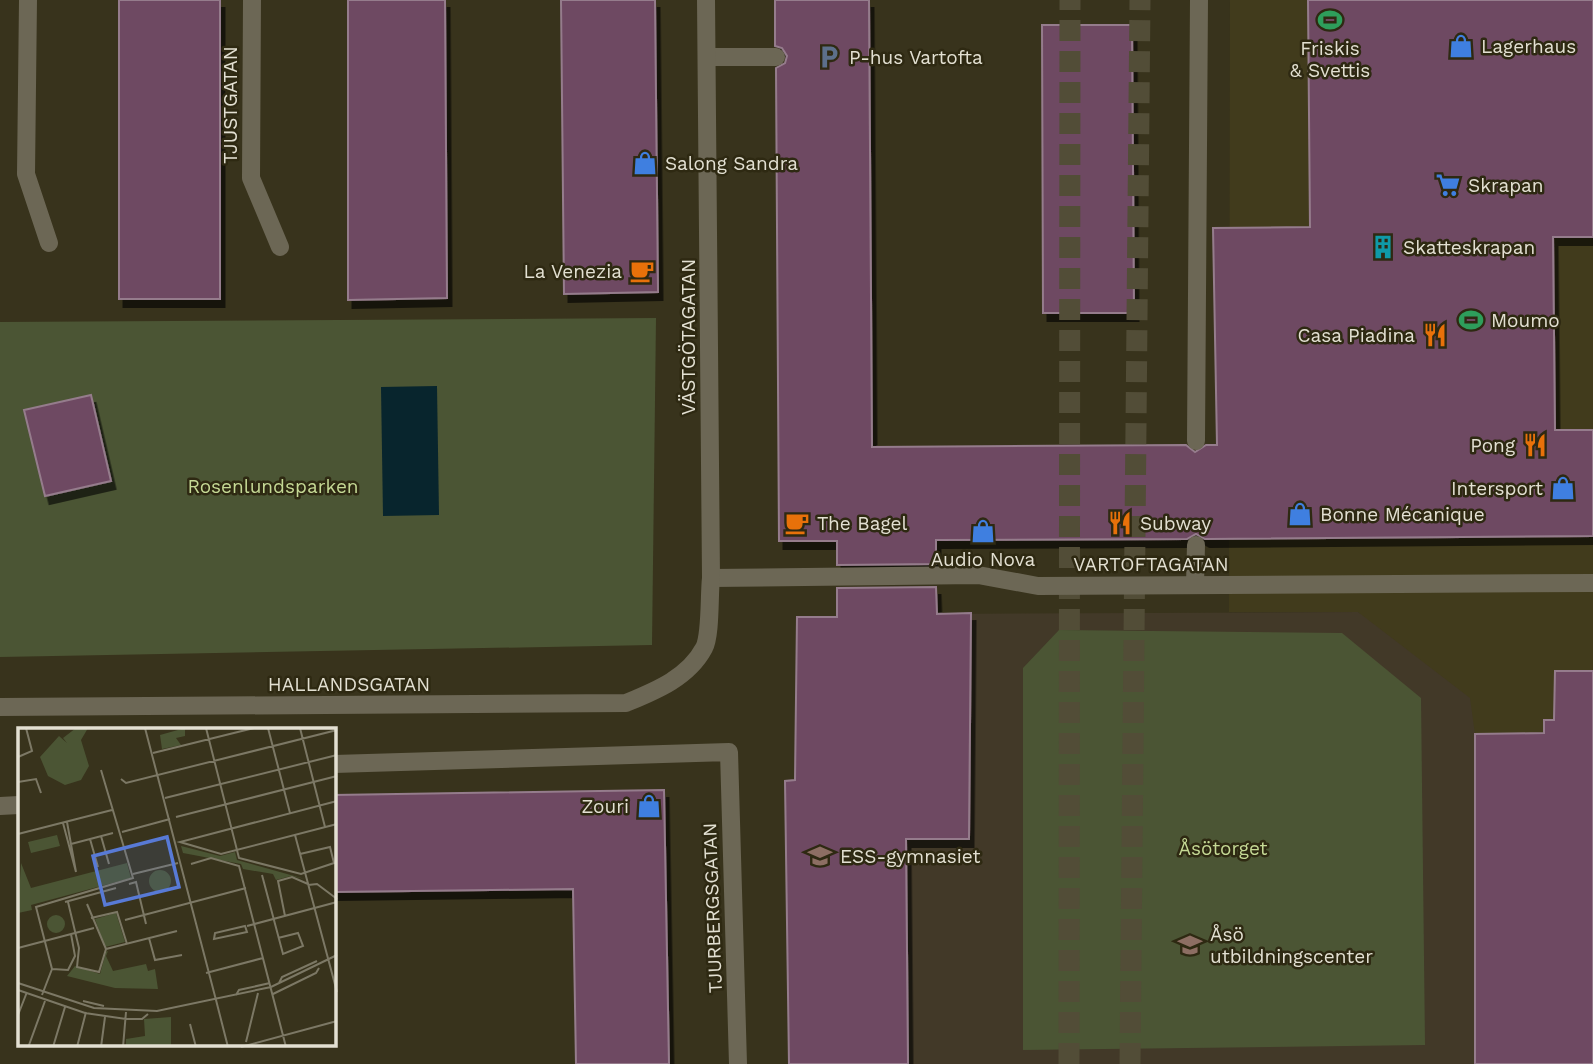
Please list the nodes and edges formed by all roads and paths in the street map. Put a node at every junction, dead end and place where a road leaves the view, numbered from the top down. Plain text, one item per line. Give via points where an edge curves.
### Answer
1 (28, 0) edge
2 (252, 0) edge
3 (706, 0) edge
4 (1199, 0) edge
5 (707, 57) junction
6 (776, 57) dead end
7 (49, 243) dead end
8 (280, 247) dead end
9 (1196, 441) dead end
10 (1196, 545) dead end
11 (711, 578) junction
12 (1593, 583) edge
13 (1195, 585) junction
14 (687, 667) joint
15 (0, 707) edge
16 (336, 764) edge
17 (18, 805) edge
18 (0, 806) edge
19 (738, 1064) edge

1 - 7 street via 26,174
2 - 8 street, TJUSTGATAN via 251,178
3 - 5 street, VÄSTGÖTAGATAN
4 - 9 street
5 - 6 street
5 - 11 street, VÄSTGÖTAGATAN
10 - 13 street
11 - 13 street, VARTOFTAGATAN via 978,575 1038,586
11 - 14 street, VÄSTGÖTAGATAN via 705,646
12 - 13 street, VARTOFTAGATAN
14 - 15 street, HALLANDSGATAN via 669,685 626,703
16 - 19 street, TJURBERGSGATAN via 729,751
17 - 18 street

